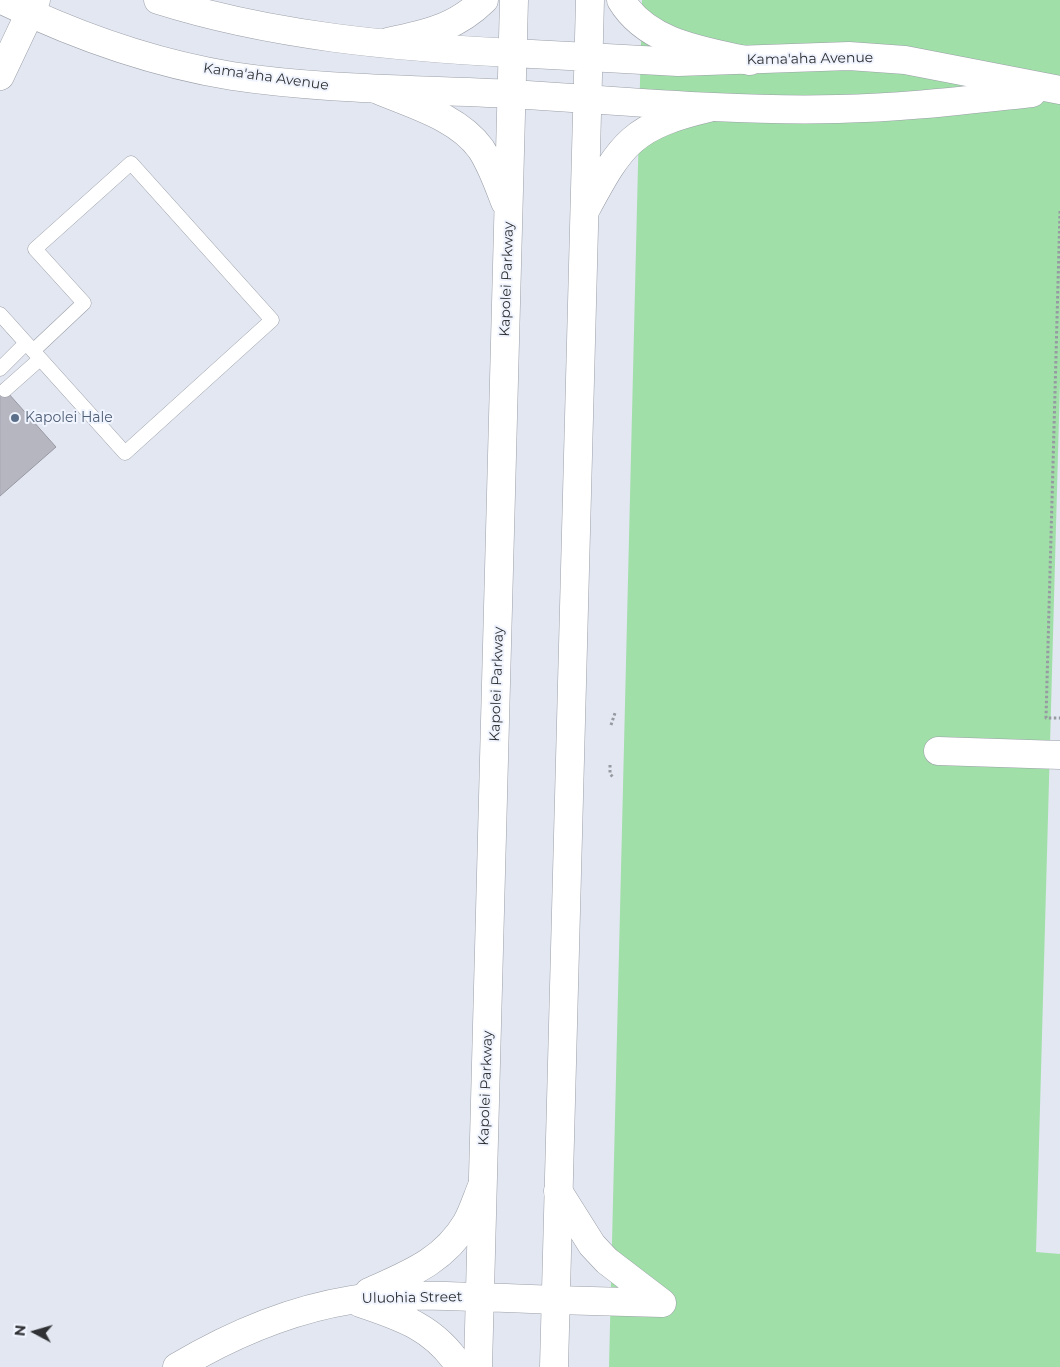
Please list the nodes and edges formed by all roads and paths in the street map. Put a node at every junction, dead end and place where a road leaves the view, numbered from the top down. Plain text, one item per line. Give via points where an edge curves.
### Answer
1 (2, 0) edge
2 (158, 0) edge
3 (484, 0) edge
4 (514, 0) edge
5 (590, 0) edge
6 (621, 0) edge
7 (33, 7) edge
8 (388, 42) junction
9 (513, 53) junction
10 (588, 57) junction
11 (750, 61) junction
12 (0, 76) edge
13 (378, 90) junction
14 (1060, 90) edge
15 (512, 94) junction
16 (587, 99) junction
17 (709, 108) junction
18 (1060, 211) edge
19 (584, 212) junction
20 (509, 213) junction
21 (0, 314) edge
22 (33, 351) junction
23 (0, 369) edge
24 (5, 390) dead end
25 (614, 713) dead end
26 (1060, 718) edge
27 (612, 725) dead end
28 (938, 751) dead end
29 (1060, 756) edge
30 (610, 765) dead end
31 (613, 777) dead end
32 (484, 1183) junction
33 (558, 1191) junction
34 (480, 1297) junction
35 (352, 1300) junction
36 (556, 1300) junction
37 (177, 1367) edge
38 (460, 1367) edge
39 (478, 1367) edge
40 (554, 1367) edge

1 - 7 main road, Kama'aha Avenue
2 - 8 main road via 240,22 312,35
3 - 8 main road via 464,18 439,30
4 - 9 main road, Kapolei Parkway
5 - 10 main road
6 - 11 main road via 640,23 662,36 696,49
7 - 12 main road
7 - 13 main road, Kama'aha Avenue via 104,43 168,62 231,75
8 - 9 main road
9 - 10 main road, Kama'aha Avenue
9 - 15 main road, Kapolei Parkway
10 - 11 main road, Kama'aha Avenue via 678,62
10 - 16 main road
11 - 14 main road, Kama'aha Avenue via 849,56 905,60
13 - 15 main road, Kama'aha Avenue
13 - 20 main road via 440,116 462,130 480,148 493,170
14 - 17 main road, Kama'aha Avenue via 904,106
15 - 16 main road, Kama'aha Avenue
15 - 20 main road, Kapolei Parkway
16 - 17 main road, Kama'aha Avenue
16 - 19 main road
17 - 19 main road via 668,119 636,136 608,168
18 - 26 path via 1046,718
19 - 33 main road
20 - 32 main road, Kapolei Parkway
21 - 22 lane
22 - 22 lane via 125,453 272,320 131,163 36,249 84,303
22 - 23 lane
22 - 24 lane
25 - 27 path
28 - 29 main road
30 - 31 path
32 - 34 main road, Kapolei Parkway
32 - 35 main road via 468,1221 435,1259
33 - 36 main road
33 - 36 main road via 592,1244 607,1261 662,1303
34 - 35 main road, Uluohia Street via 406,1296
34 - 36 main road, Uluohia Street
34 - 39 main road, Kapolei Parkway
35 - 37 main road, Uluohia Street via 306,1310 251,1328
35 - 38 main road via 422,1327 440,1341
36 - 40 main road

